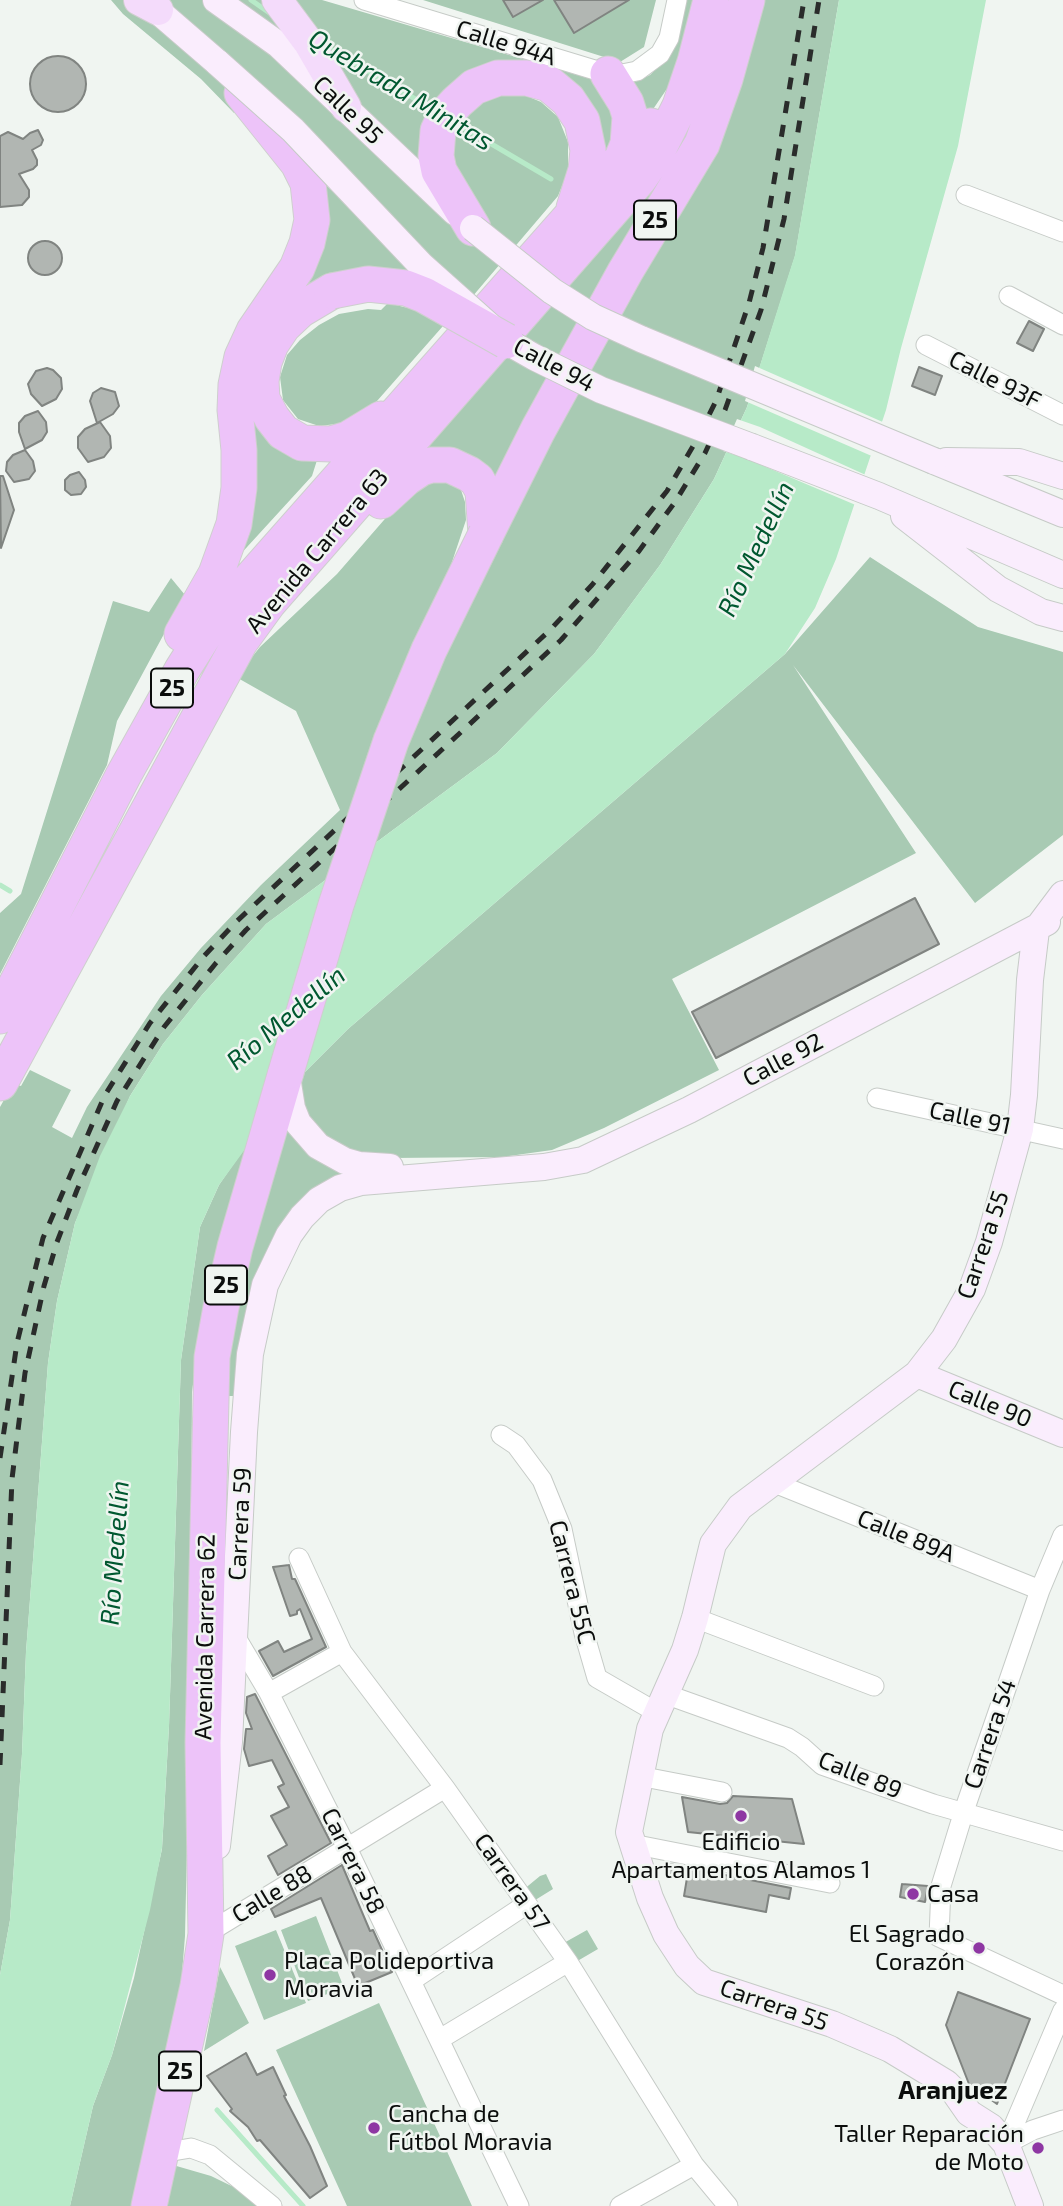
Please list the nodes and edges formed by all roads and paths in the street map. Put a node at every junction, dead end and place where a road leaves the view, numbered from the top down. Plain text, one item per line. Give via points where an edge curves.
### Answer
1 (216, 0) edge
2 (277, 0) edge
3 (364, 0) edge
4 (677, 0) edge
5 (711, 0) edge
6 (747, 0) edge
7 (147, 3) edge
8 (695, 62) junction
9 (218, 63) junction
10 (608, 74) junction
11 (346, 107) junction
12 (621, 163) junction
13 (966, 195) dead end
14 (569, 219) junction
15 (473, 228) junction
16 (1063, 232) edge
17 (1009, 296) dead end
18 (1063, 325) edge
19 (506, 341) junction
20 (926, 345) dead end
21 (407, 402) junction
22 (1063, 415) edge
23 (934, 461) junction
24 (1063, 476) edge
25 (879, 496) junction
26 (1063, 514) edge
27 (486, 534) junction
28 (1063, 575) edge
29 (269, 602) junction
30 (1063, 618) edge
31 (122, 776) junction
32 (1063, 894) edge
33 (1063, 911) edge
34 (1036, 930) junction
35 (0, 1016) edge
36 (286, 1072) junction
37 (0, 1083) edge
38 (877, 1098) dead end
39 (1020, 1129) junction
40 (1063, 1139) edge
41 (387, 1173) junction
42 (917, 1374) junction
43 (1063, 1434) edge
44 (501, 1435) dead end
45 (772, 1482) junction
46 (1063, 1535) edge
47 (299, 1558) dead end
48 (1040, 1590) junction
49 (695, 1618) junction
50 (234, 1634) junction
51 (342, 1652) junction
52 (874, 1686) dead end
53 (269, 1693) junction
54 (661, 1703) junction
55 (639, 1776) junction
56 (445, 1788) junction
57 (722, 1792) dead end
58 (964, 1811) junction
59 (1063, 1841) edge
60 (632, 1844) junction
61 (347, 1848) junction
62 (830, 1883) dead end
63 (527, 1905) junction
64 (206, 1934) junction
65 (568, 1962) junction
66 (411, 1980) junction
67 (1063, 1995) edge
68 (1063, 2010) edge
69 (440, 2039) junction
70 (1063, 2120) edge
71 (1006, 2144) junction
72 (161, 2153) junction
73 (694, 2165) junction
74 (514, 2204) edge
75 (149, 2206) edge
76 (272, 2206) edge
77 (620, 2206) edge
78 (727, 2206) edge
79 (1030, 2206) edge

1 - 11 main road, Calle 95 via 279,45
2 - 11 main road via 309,43
3 - 10 street, Calle 94A
4 - 10 street via 669,38 660,54 637,71
5 - 8 highway, Avenida Carrera 63 / 25
6 - 27 highway, 25 via 702,144 625,272
7 - 9 main road, Calle 94
8 - 12 highway, Avenida Carrera 63 / 25 via 660,116
8 - 29 highway, Avenida Carrera 63 / 25 via 667,133 624,199
9 - 19 main road, Calle 94, bridge via 293,130 421,265
9 - 31 highway, bridge via 289,150 308,183 312,220 297,268 242,357 235,410 239,488 225,552 171,654
10 - 12 highway via 630,116
11 - 15 main road, Calle 95
12 - 14 highway, Avenida Carrera 63 / 25
13 - 16 street
14 - 15 highway via 586,170 588,150 582,121 568,100 549,84 498,78 474,87 446,114 438,131 439,172
14 - 21 highway, Avenida Carrera 63 / 25
15 - 23 main road, bridge via 593,317
17 - 18 street
19 - 21 highway, bridge via 424,295 407,288 368,284 332,291 300,310 283,326 264,362 262,399 283,432 302,443 331,444 361,432
19 - 25 main road, Calle 94, bridge via 601,390
20 - 22 street, Calle 93F
21 - 31 highway, Avenida Carrera 63 / 25 via 220,614 182,670
23 - 24 main road via 1019,462
23 - 26 main road
25 - 28 main road, Calle 94
25 - 30 main road via 999,589 1041,612
27 - 29 highway via 483,491 477,480 460,468 431,465 395,488
27 - 36 highway, 25, bridge via 391,741
29 - 37 highway, Avenida Carrera 63 / 25 via 220,677
31 - 35 highway, Avenida Carrera 63 / 25
32 - 34 main road, Calle 92
33 - 34 main road, Calle 92
34 - 39 main road, Carrera 55
34 - 41 main road, Calle 92 via 583,1160 523,1169
36 - 41 main road, Calle 92 via 298,1123 318,1146 345,1161
36 - 64 highway, Avenida Carrera 62 / 25 via 247,1203 212,1357 203,1743
38 - 39 street, Calle 91
39 - 40 street, Calle 91
39 - 42 main road, Carrera 55 via 972,1289 944,1339
41 - 50 main road, Carrera 59 via 319,1200 289,1236 265,1285 246,1391
42 - 43 main road, Calle 90
42 - 45 main road, Carrera 55
44 - 54 street, Carrera 55C via 516,1445 542,1480 562,1529 597,1678
45 - 48 street, Calle 89A
45 - 49 main road, Carrera 55 via 740,1507 713,1544
46 - 48 street, Carrera 54
47 - 51 street, Carrera 57
48 - 58 street, Carrera 54
49 - 52 street
49 - 54 main road, Carrera 55
50 - 53 street, Carrera 58
50 - 64 main road, Carrera 59 via 228,1761
51 - 53 street
51 - 56 street, Carrera 57
53 - 61 street, Carrera 58
54 - 55 main road, Carrera 55
54 - 58 street, Calle 89 via 771,1731 802,1747 822,1765
55 - 57 street
55 - 60 main road, Carrera 55 via 629,1823
56 - 61 street, Calle 88
56 - 63 street, Carrera 57
58 - 59 street, Calle 89
58 - 67 street, Carrera 54 via 941,1886 939,1937
60 - 62 street
60 - 71 main road, Carrera 55 via 666,1934 704,1982 832,2024 890,2049 946,2083 969,2113
61 - 64 street, Calle 88
61 - 66 street, Carrera 58
63 - 65 street, Carrera 57
63 - 66 street
64 - 72 highway, Avenida Carrera 62 / 25
65 - 69 street
65 - 73 street, Carrera 57
66 - 69 street, Carrera 58
68 - 71 street
69 - 74 street, Carrera 58
70 - 71 street
71 - 79 main road, Carrera 55
72 - 75 highway, Avenida Carrera 62 / 25
72 - 76 street via 191,2148 210,2155
73 - 77 street
73 - 78 street, Carrera 57

